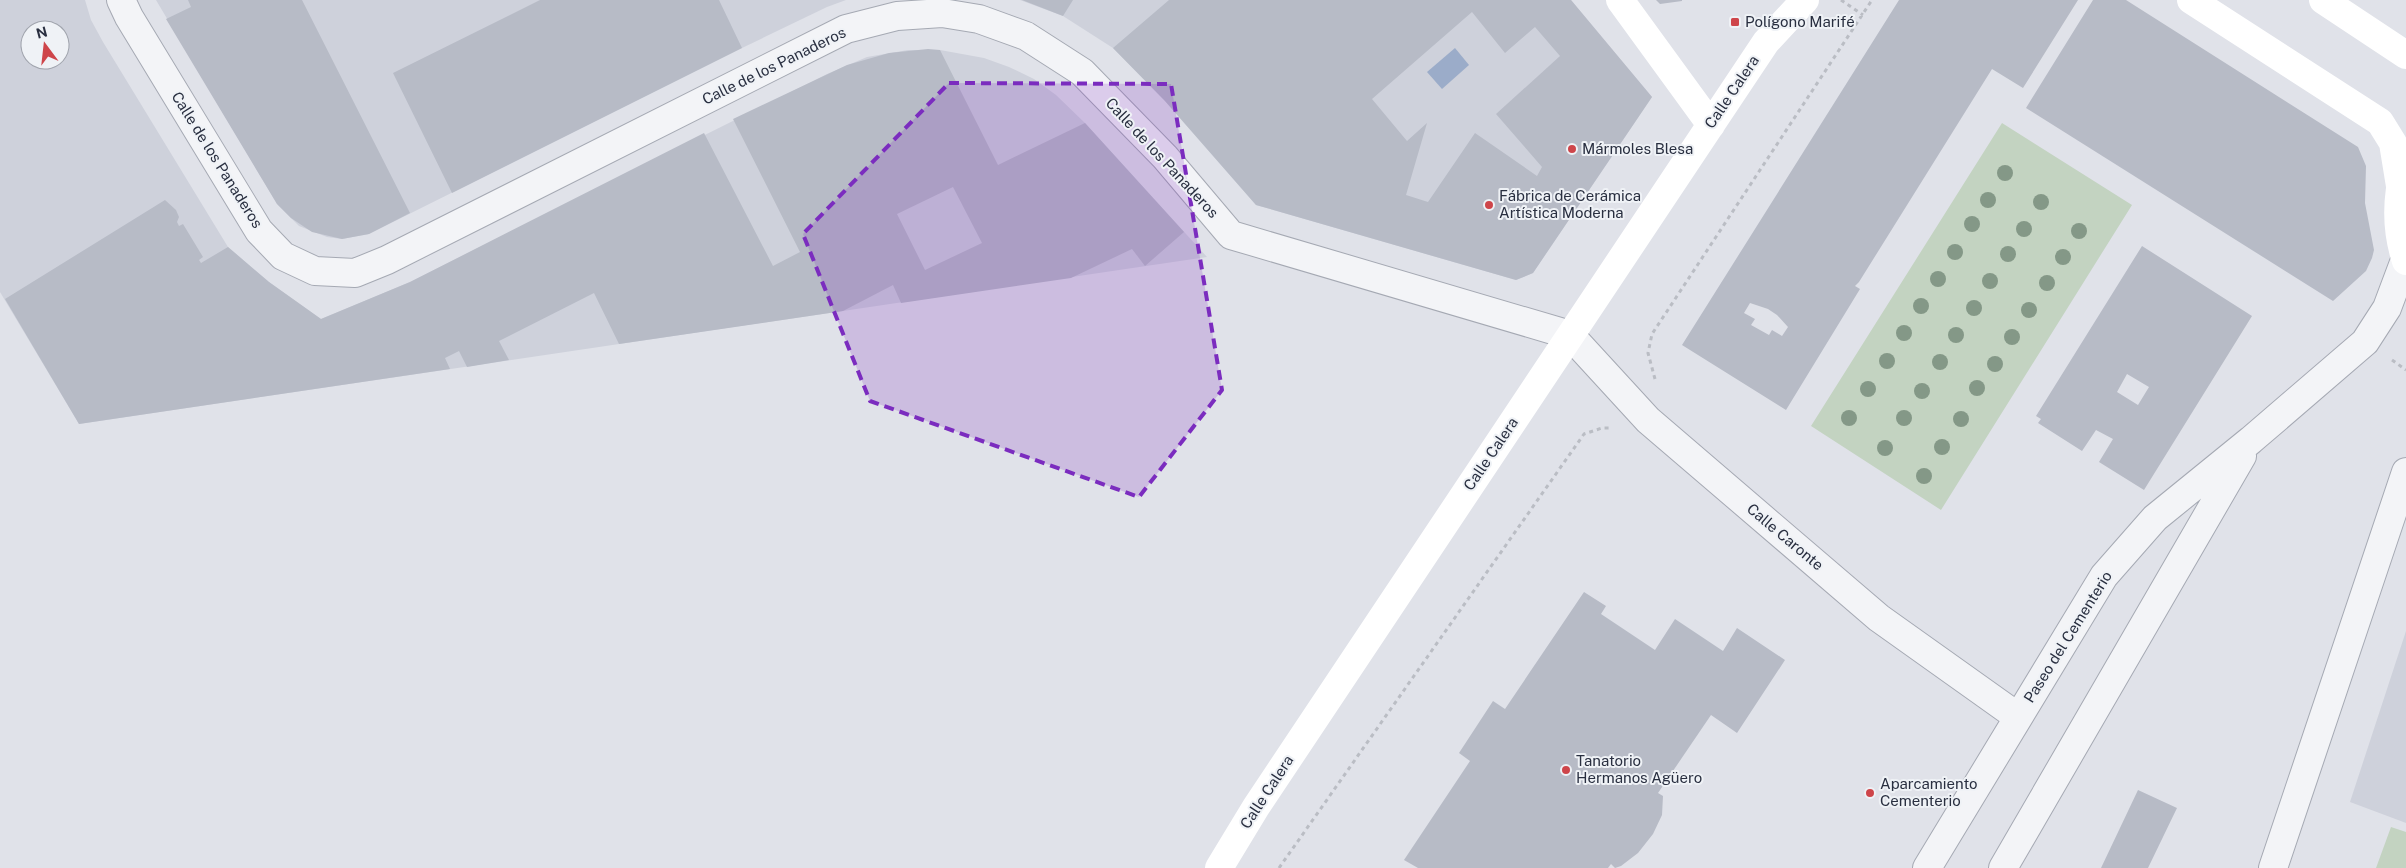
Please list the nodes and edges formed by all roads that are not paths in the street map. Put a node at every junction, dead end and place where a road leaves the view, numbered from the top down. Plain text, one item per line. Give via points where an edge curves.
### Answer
1 (122, 0) edge
2 (1620, 0) edge
3 (1781, 0) edge
4 (1805, 0) edge
5 (2191, 0) edge
6 (2324, 0) edge
7 (1766, 42) junction
8 (2406, 55) edge
9 (1711, 125) junction
10 (2403, 174) edge
11 (2406, 261) edge
12 (1570, 335) junction
13 (2250, 440) junction
14 (2406, 472) edge
15 (2018, 717) junction
16 (1219, 868) edge
17 (1927, 868) edge
18 (2003, 868) edge
19 (2273, 868) edge

1 - 12 street, Calle de los Panaderos via 129,17 259,231 283,256 315,271 354,273 387,260 846,29 897,16 942,13 979,19 1026,36 1082,72 1165,157 1231,235
2 - 9 main road
3 - 7 main road, Calle Calera
4 - 7 main road, Calle Calera
5 - 10 main road via 2380,122 2393,143
6 - 8 main road
7 - 9 main road, Calle Calera
9 - 12 main road, Calle Calera
10 - 11 main road via 2398,228
11 - 13 street, Paseo del Cementerio via 2387,308 2365,342
12 - 15 street, Calle Caronte via 1648,420 1879,618
12 - 16 main road, Calle Calera via 1256,807
13 - 15 street, Paseo del Cementerio via 2155,518 2104,576
13 - 18 street, Paseo del Cementerio
14 - 19 street
15 - 17 street, Paseo del Cementerio

